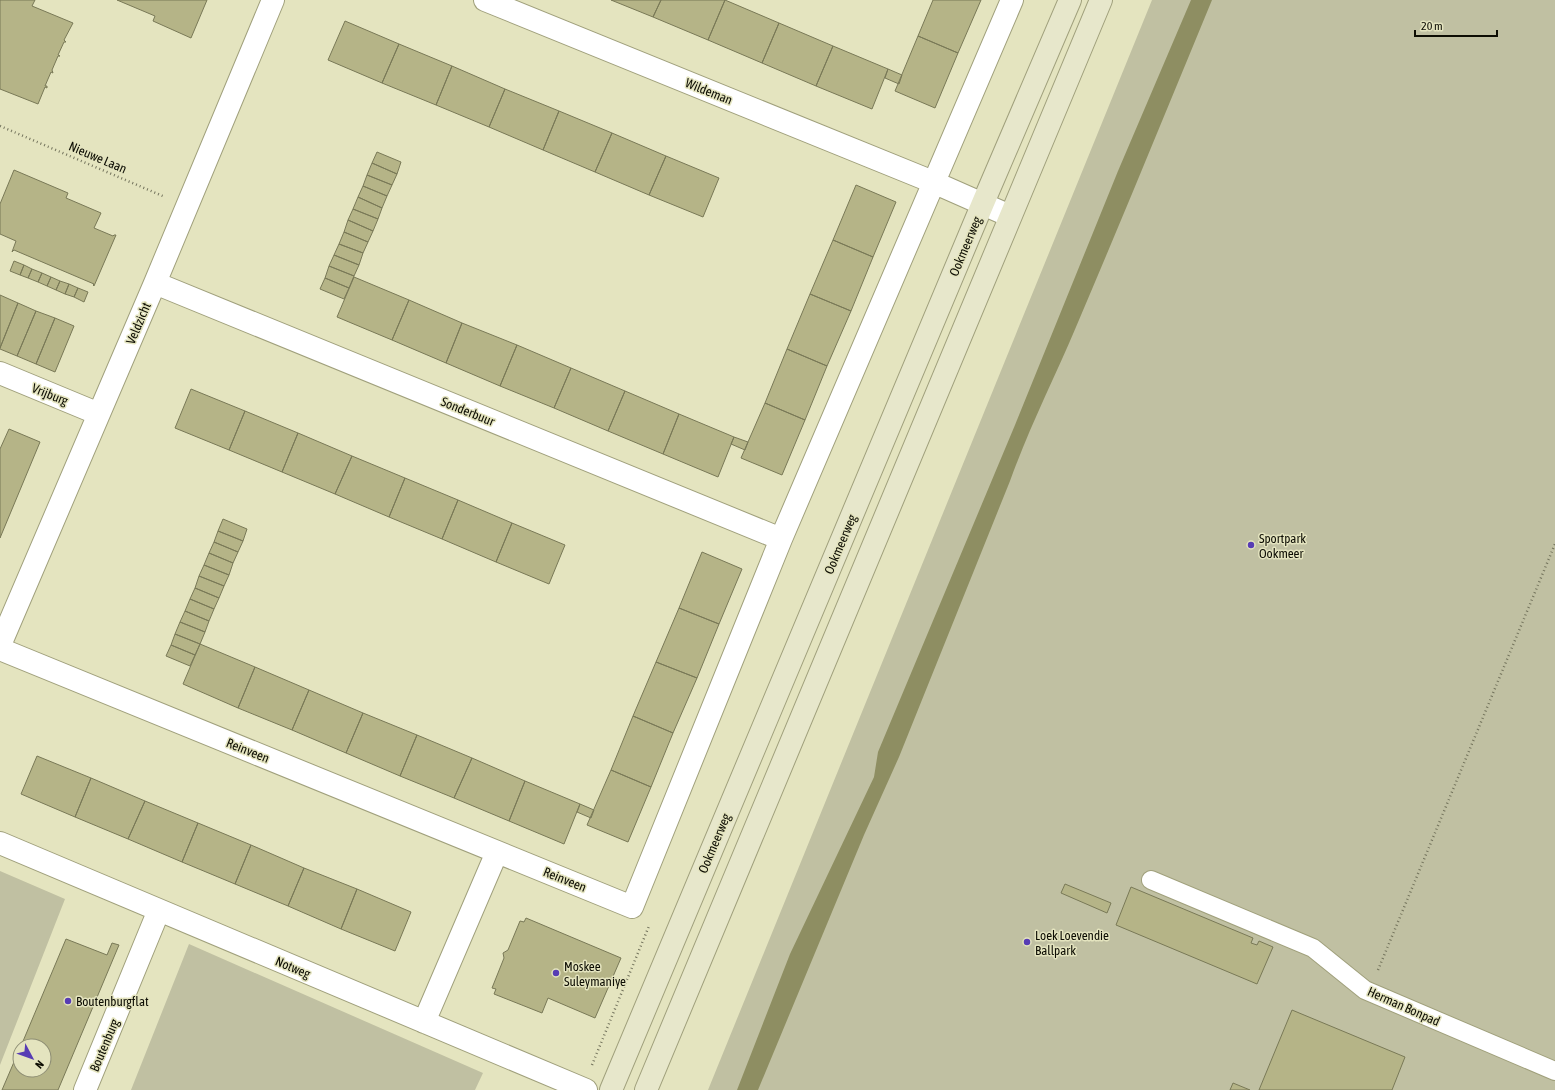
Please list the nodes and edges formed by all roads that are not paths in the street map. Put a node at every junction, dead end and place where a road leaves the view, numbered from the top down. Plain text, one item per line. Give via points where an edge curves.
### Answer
1 (274, 0) edge
2 (485, 0) edge
3 (1012, 0) edge
4 (1070, 0) edge
5 (1101, 0) edge
6 (933, 182) junction
7 (983, 202) junction
8 (1010, 216) junction
9 (155, 283) junction
10 (0, 373) edge
11 (99, 414) junction
12 (781, 539) junction
13 (0, 646) edge
14 (0, 649) edge
15 (0, 843) edge
16 (497, 852) junction
17 (1151, 880) dead end
18 (159, 910) junction
19 (424, 1022) junction
20 (1555, 1071) edge
21 (573, 1088) edge
22 (85, 1090) edge
23 (611, 1090) edge
24 (646, 1090) edge

1 - 9 street, Veldzicht
2 - 6 street, Wildeman
3 - 6 street
4 - 7 main road, Ookmeerweg
5 - 8 main road
6 - 7 street, Wildeman
6 - 12 street
7 - 8 street, Wildeman
7 - 23 main road, Ookmeerweg
8 - 24 main road
9 - 11 street, Veldzicht
9 - 12 street, Sonderbuur
10 - 11 street, Vrijburg
11 - 13 street, Veldzicht
12 - 16 street, Reinveen via 632,907
14 - 16 street, Reinveen
15 - 18 street, Notweg
16 - 19 street
17 - 20 street, Herman Bonpad via 1313,948 1369,992
18 - 19 street, Notweg
18 - 22 street, Boutenburg
19 - 21 street, Notweg

